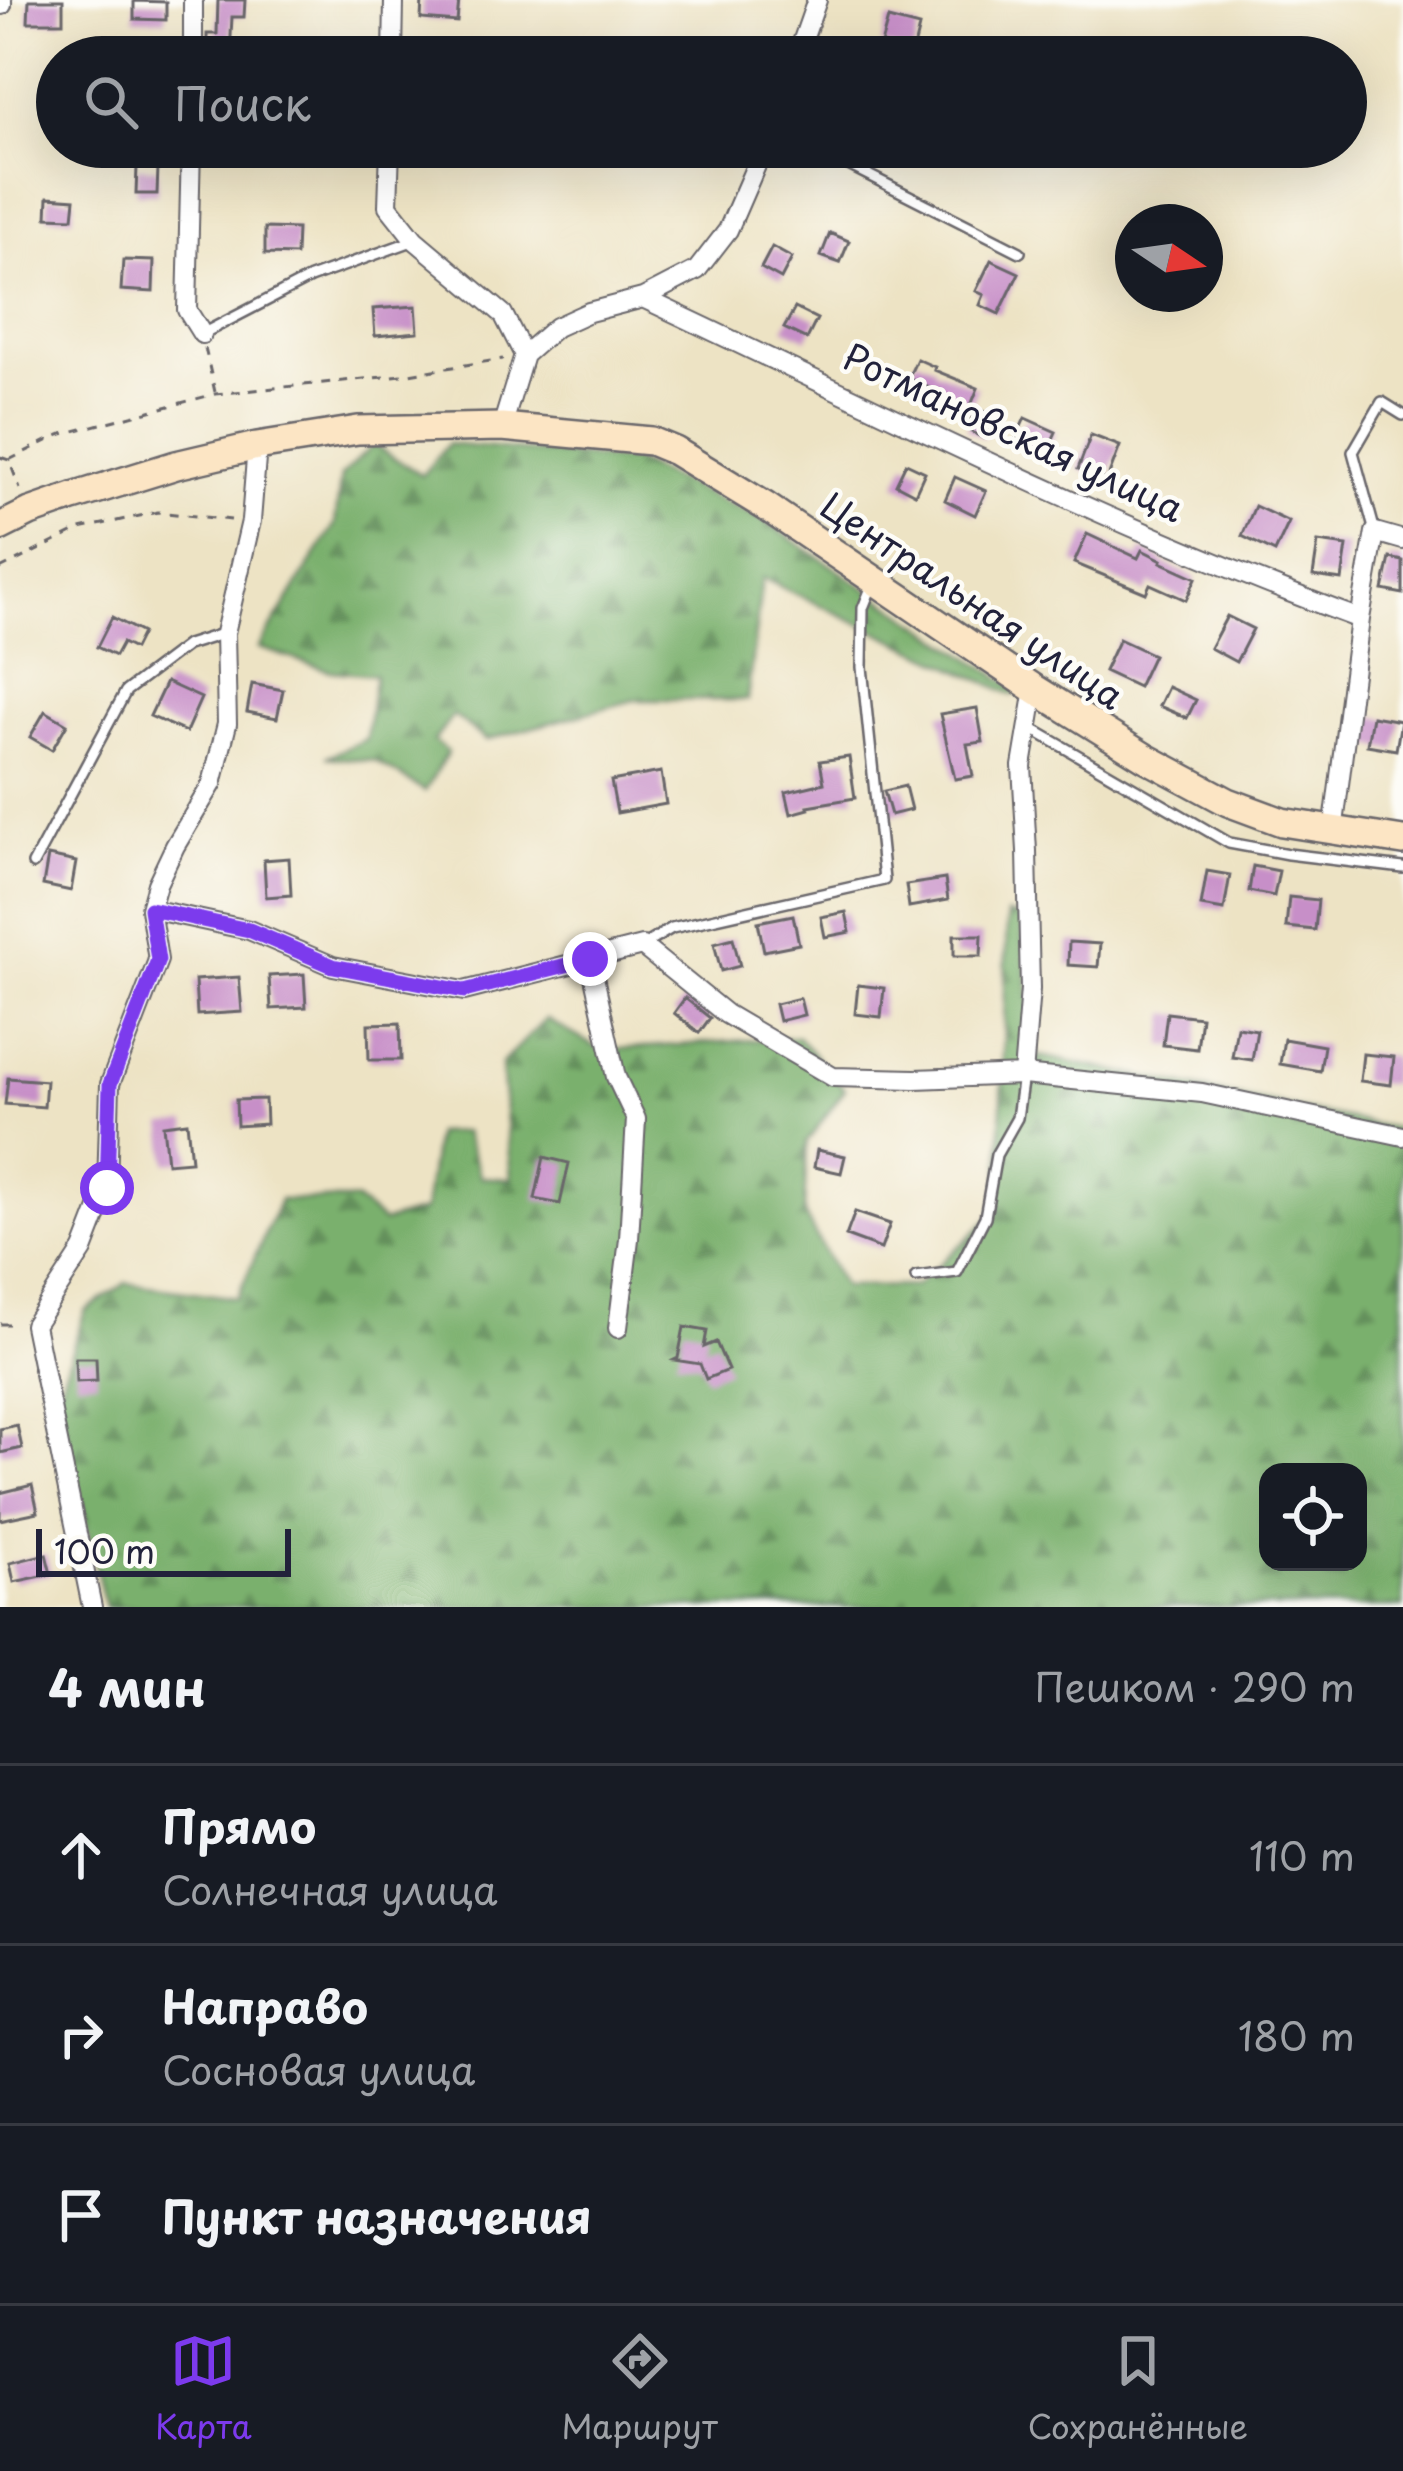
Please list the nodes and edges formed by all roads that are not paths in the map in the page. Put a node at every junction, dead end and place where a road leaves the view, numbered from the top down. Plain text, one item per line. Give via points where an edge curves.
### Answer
1 (194, 0) edge
2 (394, 0) edge
3 (817, 0) edge
4 (193, 36) edge
5 (393, 36) edge
6 (804, 36) edge
7 (190, 168) edge
8 (389, 168) edge
9 (755, 168) edge
10 (854, 168) edge
11 (415, 240) junction
12 (1020, 252) dead end
13 (643, 298) junction
14 (202, 334) joint
15 (524, 355) junction
16 (1403, 415) edge
17 (502, 427) junction
18 (257, 446) junction
19 (0, 527) edge
20 (1375, 532) junction
21 (1403, 540) edge
22 (874, 580) junction
23 (1360, 619) junction
24 (225, 633) junction
25 (1035, 689) junction
26 (1029, 727) junction
27 (1333, 832) junction
28 (1403, 842) edge
29 (32, 864) dead end
30 (1403, 868) edge
31 (150, 909) junction
32 (642, 946) junction
33 (590, 959) junction
34 (1023, 1076) junction
35 (1403, 1136) edge
36 (916, 1277) dead end
37 (618, 1328) dead end
38 (92, 1607) edge

1 - 4 street
2 - 5 street
3 - 6 street
7 - 14 street via 187,310
8 - 11 street via 388,206
9 - 13 street via 728,230 697,270
10 - 12 lane
11 - 14 lane via 310,278
11 - 15 street via 503,314
13 - 15 street via 572,319
13 - 23 street, Ротмановская улица via 1261,583
15 - 17 street
16 - 20 lane via 1382,402 1353,452
17 - 18 street, Центральная улица via 358,430
17 - 22 street, Центральная улица via 651,441
18 - 19 street, Центральная улица via 176,465
18 - 24 street via 251,521
20 - 21 street
20 - 23 street
22 - 25 street, Центральная улица
22 - 32 lane via 863,608 862,667 884,880 672,928
23 - 27 street
24 - 29 lane via 187,645 126,691
24 - 31 street via 227,724 212,784
25 - 26 street
25 - 27 street, Центральная улица via 1228,802
26 - 30 lane via 1229,843
26 - 34 street via 1022,766 1030,989
27 - 28 street, Центральная улица
31 - 33 street via 249,930 333,966 464,991
31 - 38 street via 158,960 110,1084 107,1188 82,1250 34,1324
32 - 33 street
32 - 34 street via 726,1014 833,1077
33 - 37 street via 616,1077 636,1119
34 - 35 street via 1202,1093
34 - 36 lane via 985,1217 957,1272

